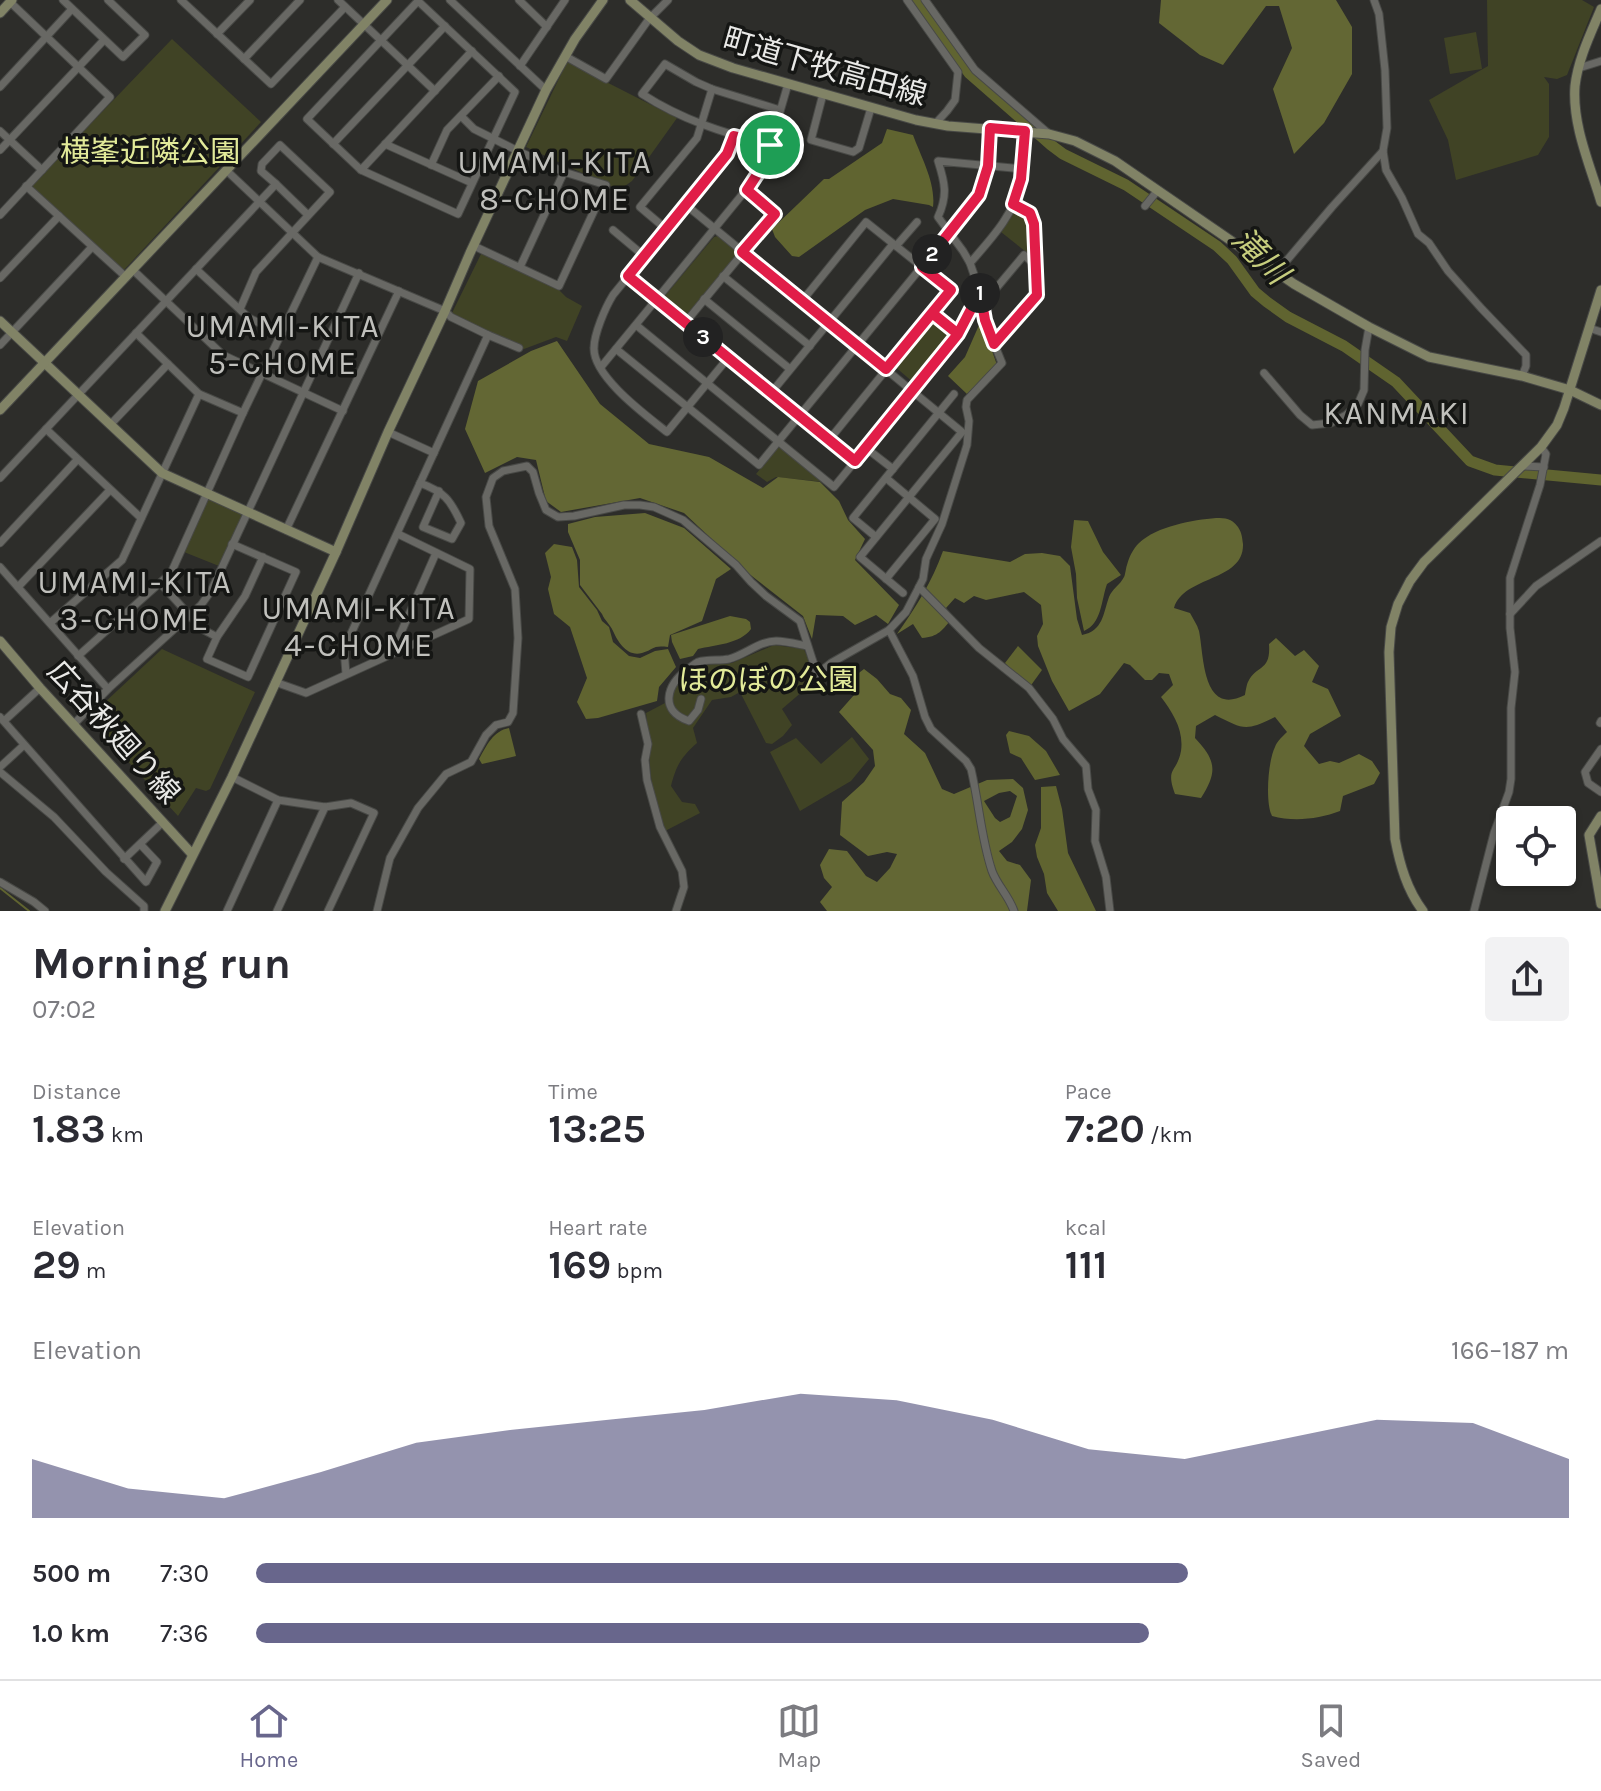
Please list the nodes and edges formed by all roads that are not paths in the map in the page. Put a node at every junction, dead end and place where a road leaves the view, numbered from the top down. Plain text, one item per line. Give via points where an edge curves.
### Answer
1 (63, 0) edge
2 (108, 0) edge
3 (181, 0) edge
4 (198, 0) edge
5 (250, 0) edge
6 (300, 0) edge
7 (338, 0) edge
8 (387, 0) edge
9 (450, 0) edge
10 (519, 0) edge
11 (565, 0) edge
12 (603, 0) edge
13 (630, 0) edge
14 (668, 0) edge
15 (907, 0) edge
16 (925, 0) edge
17 (1374, 0) edge
18 (11, 1) edge
19 (345, 7) junction
20 (72, 9) junction
21 (190, 9) junction
22 (1601, 9) edge
23 (0, 13) edge
24 (649, 19) junction
25 (364, 24) junction
26 (445, 26) junction
27 (547, 27) junction
28 (217, 34) junction
29 (46, 37) junction
30 (104, 40) junction
31 (381, 40) junction
32 (472, 51) junction
33 (565, 56) junction
34 (244, 59) junction
35 (1601, 61) edge
36 (970, 63) junction
37 (407, 66) junction
38 (520, 66) junction
39 (79, 67) junction
40 (1579, 68) junction
41 (958, 72) junction
42 (499, 76) junction
43 (788, 84) junction
44 (0, 87) edge
45 (712, 89) junction
46 (546, 90) junction
47 (435, 91) junction
48 (823, 94) junction
49 (871, 108) junction
50 (780, 110) junction
51 (461, 116) junction
52 (935, 124) junction
53 (702, 125) junction
54 (990, 128) junction
55 (0, 131) edge
56 (1025, 131) junction
57 (1049, 134) junction
58 (734, 136) junction
59 (493, 138) junction
60 (9, 140) junction
61 (333, 144) junction
62 (385, 144) junction
63 (770, 145) junction
64 (0, 150) edge
65 (518, 151) junction
66 (1383, 151) junction
67 (431, 165) junction
68 (988, 166) junction
69 (1023, 169) junction
70 (42, 170) junction
71 (226, 170) junction
72 (361, 170) junction
73 (564, 172) junction
74 (472, 183) junction
75 (276, 184) junction
76 (26, 186) junction
77 (747, 190) junction
78 (1157, 192) junction
79 (260, 202) junction
80 (1601, 202) edge
81 (1013, 204) junction
82 (686, 205) junction
83 (1145, 206) dead end
84 (0, 215) edge
85 (308, 215) junction
86 (59, 216) junction
87 (917, 222) dead end
88 (666, 229) junction
89 (714, 229) junction
90 (613, 230) dead end
91 (950, 232) junction
92 (292, 233) junction
93 (894, 245) junction
94 (474, 246) junction
95 (92, 247) junction
96 (742, 252) junction
97 (644, 256) junction
98 (318, 257) junction
99 (970, 263) junction
100 (1035, 265) junction
101 (520, 267) junction
102 (922, 267) junction
103 (196, 269) junction
104 (1277, 272) junction
105 (359, 273) junction
106 (129, 274) junction
107 (628, 276) junction
108 (723, 276) junction
109 (0, 278) edge
110 (1601, 290) edge
111 (399, 291) junction
112 (980, 292) junction
113 (704, 299) junction
114 (656, 300) junction
115 (802, 301) junction
116 (166, 302) junction
117 (983, 304) junction
118 (240, 309) junction
119 (445, 311) junction
120 (932, 313) junction
121 (0, 321) edge
122 (685, 323) junction
123 (829, 323) junction
124 (636, 325) junction
125 (1369, 327) junction
126 (1589, 328) junction
127 (12, 332) junction
128 (1601, 332) edge
129 (136, 333) junction
130 (282, 334) junction
131 (958, 334) junction
132 (488, 335) junction
133 (994, 344) junction
134 (0, 345) edge
135 (810, 346) junction
136 (857, 346) junction
137 (519, 348) dead end
138 (616, 349) junction
139 (728, 358) junction
140 (45, 363) junction
141 (168, 364) junction
142 (601, 367) junction
143 (790, 369) junction
144 (886, 369) junction
145 (1264, 373) dead end
146 (262, 374) junction
147 (1522, 376) junction
148 (707, 383) junction
149 (1570, 390) junction
150 (913, 391) junction
151 (302, 392) junction
152 (771, 393) junction
153 (199, 394) junction
154 (954, 394) dead end
155 (78, 395) junction
156 (1601, 405) edge
157 (687, 408) junction
158 (0, 410) edge
159 (343, 411) junction
160 (243, 413) junction
161 (940, 413) junction
162 (799, 416) junction
163 (110, 425) junction
164 (46, 429) junction
165 (388, 432) junction
166 (829, 440) junction
167 (779, 442) junction
168 (1541, 447) junction
169 (866, 448) junction
170 (434, 453) junction
171 (77, 460) junction
172 (855, 461) junction
173 (1522, 466) junction
174 (1544, 467) junction
175 (893, 469) junction
176 (162, 473) junction
177 (0, 478) edge
178 (886, 478) junction
179 (420, 483) junction
180 (110, 490) junction
181 (439, 491) junction
182 (207, 493) junction
183 (908, 497) junction
184 (247, 512) junction
185 (141, 518) junction
186 (286, 530) junction
187 (398, 534) junction
188 (876, 537) junction
189 (1601, 541) edge
190 (0, 543) edge
191 (232, 544) junction
192 (336, 552) junction
193 (436, 553) junction
194 (263, 557) junction
195 (0, 567) edge
196 (886, 579) junction
197 (161, 584) junction
198 (18, 587) junction
199 (919, 587) junction
200 (903, 593) dead end
201 (1510, 614) junction
202 (189, 616) junction
203 (50, 623) junction
204 (889, 630) junction
205 (217, 637) junction
206 (0, 641) edge
207 (807, 646) junction
208 (391, 654) junction
209 (78, 656) junction
210 (346, 674) junction
211 (275, 682) junction
212 (40, 688) junction
213 (108, 689) junction
214 (701, 699) dead end
215 (641, 714) dead end
216 (2, 719) edge
217 (74, 724) junction
218 (24, 745) junction
219 (1601, 749) edge
220 (0, 770) edge
221 (232, 777) junction
222 (1601, 792) edge
223 (278, 800) junction
224 (325, 807) junction
225 (1601, 816) edge
226 (163, 822) junction
227 (141, 845) junction
228 (192, 854) junction
229 (124, 859) junction
230 (0, 882) edge
231 (1601, 904) edge
232 (166, 910) edge
233 (1420, 910) edge
234 (45, 911) edge
235 (144, 911) edge
236 (227, 911) edge
237 (277, 911) edge
238 (328, 911) edge
239 (377, 911) edge
240 (676, 911) edge
241 (1014, 911) edge
242 (1110, 911) edge
243 (1474, 911) edge

1 - 20 street
2 - 30 street via 145,35 123,57
3 - 21 street
4 - 21 street
5 - 28 street
6 - 34 street
7 - 19 street
8 - 25 street
9 - 38 street
10 - 27 street
11 - 27 street
12 - 33 street
13 - 24 street, 町道下牧高田線
14 - 24 street
15 - 41 street
16 - 36 street
17 - 66 street via 1385,70
18 - 23 street
18 - 29 street
19 - 25 street
19 - 34 street via 271,84
20 - 29 street
20 - 30 street
21 - 28 street
22 - 40 street
24 - 33 street via 606,79
24 - 43 street, 町道下牧高田線 via 699,55
25 - 31 street
25 - 71 street
26 - 31 street via 418,1
26 - 32 street
26 - 37 street
27 - 38 street
28 - 34 street
29 - 39 street
29 - 44 street
30 - 39 street
31 - 37 street
31 - 61 street via 307,119
32 - 42 street
32 - 47 street
33 - 46 street
35 - 40 street
36 - 41 street
36 - 57 street
37 - 47 street
37 - 61 street
38 - 46 street
39 - 60 street
39 - 70 street via 110,97
40 - 80 street via 1576,112
41 - 52 street via 955,100
42 - 51 street
42 - 59 street via 515,92
43 - 48 street, 町道下牧高田線
43 - 50 street
45 - 50 street
45 - 53 street
45 - 53 street via 665,64 642,94
46 - 65 street
47 - 62 street
48 - 49 street, 町道下牧高田線
48 - 49 street via 811,140 853,152 859,148
49 - 52 street, 町道下牧高田線
50 - 63 street
51 - 59 street
51 - 67 street via 447,130
52 - 54 street, 町道下牧高田線
53 - 58 street
53 - 88 street via 640,207
54 - 56 street, 町道下牧高田線
54 - 68 street
55 - 60 street
56 - 57 street, 町道下牧高田線
56 - 69 street
57 - 78 street, 町道下牧高田線 via 1091,148
58 - 63 street
58 - 82 street via 727,154
59 - 65 street
59 - 74 street
60 - 64 street
60 - 70 street
61 - 72 street
62 - 67 street
62 - 72 street
63 - 77 street
65 - 73 street
65 - 94 street
66 - 104 street
66 - 147 street via 1386,170 1418,234 1526,355
67 - 74 street
68 - 69 street
68 - 91 street via 979,195
68 - 91 street via 938,161 945,202 938,217
69 - 81 street
70 - 76 street
71 - 79 street
71 - 106 street
72 - 74 street via 458,214
73 - 101 street
73 - 101 street via 606,185 559,286
75 - 79 street
75 - 85 street
75 - 85 street via 261,171 280,145 330,192
76 - 84 street
76 - 86 street
77 - 89 street
77 - 96 street via 775,214
78 - 83 street
78 - 104 street, 町道下牧高田線
79 - 92 street
79 - 103 street
81 - 99 street
81 - 100 street via 1030,213 1034,224
82 - 88 street
82 - 89 street
85 - 92 street
86 - 95 street
86 - 109 street
87 - 93 street
88 - 97 street
89 - 96 street
89 - 114 street
90 - 97 street
91 - 99 street
91 - 102 street
92 - 98 street
92 - 118 street via 256,272
93 - 102 street
93 - 115 street via 866,222
93 - 123 street
94 - 101 street
94 - 119 street
95 - 106 street
95 - 127 street
96 - 108 street
96 - 115 street
97 - 107 street
98 - 105 street
98 - 130 street
99 - 112 street
100 - 117 street via 1024,255
100 - 133 street via 1037,295
102 - 120 street via 951,290
102 - 136 street
103 - 116 street
103 - 118 street
104 - 125 street, 町道下牧高田線
105 - 111 street
105 - 151 street
106 - 116 street
106 - 140 street
107 - 114 street
107 - 142 street via 609,302 595,342
108 - 113 street
108 - 135 street
110 - 126 street
111 - 119 street
111 - 159 street
112 - 117 street
112 - 131 street
113 - 122 street
113 - 143 street
114 - 122 street
114 - 124 street
115 - 123 street
116 - 129 street
116 - 146 street via 223,355
117 - 133 street
118 - 130 street
119 - 132 street
119 - 165 street
120 - 131 street
120 - 144 street
121 - 127 street
122 - 139 street
123 - 135 street
123 - 136 street
124 - 138 street
124 - 148 street
125 - 145 street via 1364,390 1358,404 1331,423 1312,425
125 - 147 street, 町道下牧高田線 via 1429,357
126 - 128 street
126 - 149 street
127 - 134 street
127 - 140 street
129 - 141 street
129 - 155 street
130 - 146 street
131 - 150 street
132 - 137 street
132 - 170 street
133 - 199 street via 1002,363 967,400 967,445
135 - 143 street
136 - 144 street
136 - 162 street
138 - 142 street
138 - 157 street
139 - 148 street
139 - 152 street
140 - 155 street
140 - 158 street
141 - 153 street
141 - 163 street
142 - 157 street via 621,394 667,432
143 - 152 street
144 - 150 street
144 - 166 street
146 - 151 street
146 - 160 street
147 - 149 street, 町道下牧高田線
148 - 157 street
148 - 167 street
149 - 156 street, 町道下牧高田線
149 - 168 street
150 - 161 street
150 - 169 street
151 - 159 street
151 - 184 street
152 - 162 street
153 - 160 street
153 - 176 street
154 - 161 street
155 - 163 street
155 - 164 street
157 - 167 street via 759,465
159 - 186 street
160 - 182 street
161 - 175 street
161 - 183 street via 962,432
162 - 166 street
162 - 167 street
163 - 176 street
164 - 171 street
164 - 177 street
165 - 170 street
165 - 192 street
166 - 172 street
167 - 172 street via 834,487
168 - 173 street
168 - 174 street
169 - 172 street
169 - 175 street
170 - 179 street
171 - 180 street
171 - 190 street
173 - 174 street
173 - 233 street via 1417,570 1402,593 1391,627 1395,839
174 - 201 street via 1512,568
175 - 178 street
176 - 182 street
176 - 185 street
178 - 183 street
178 - 188 street via 853,518
179 - 181 street
179 - 187 street
180 - 185 street
180 - 198 street
181 - 181 street via 461,523 452,539 423,527
182 - 184 street
182 - 197 street
183 - 188 street
183 - 196 street via 935,519
184 - 186 street
184 - 191 street
185 - 203 street via 122,560
186 - 192 street
187 - 193 street
187 - 210 street via 344,649
188 - 196 street via 860,557
189 - 201 street via 1536,586
191 - 194 street
191 - 202 street via 211,591
192 - 211 street
193 - 208 street
193 - 208 street via 470,569 469,619
194 - 205 street
194 - 205 street via 296,572 248,677 207,659
195 - 198 street
196 - 200 street
197 - 202 street
197 - 209 street
198 - 203 street
199 - 204 street
199 - 242 street via 979,648 1029,688 1086,766
201 - 243 street via 1515,672 1511,779
202 - 205 street
202 - 213 street
203 - 209 street
204 - 207 street via 817,674
204 - 241 street via 913,676 931,729 971,769 987,855
206 - 212 street, 広谷秋廻り線
207 - 214 street via 775,641 732,659 699,662 668,692 674,712 689,721
207 - 239 street via 800,621 683,520 640,505 558,517 546,510 527,466 503,471 493,478 487,507 489,526 515,589 513,713 486,735 471,762 446,774 418,808 390,858
208 - 210 street
209 - 213 street
210 - 211 street via 306,693
211 - 221 street
212 - 216 street
212 - 217 street, 広谷秋廻り線
213 - 217 street
215 - 240 street via 648,744 647,780 660,827 682,871 684,887
216 - 218 street
217 - 226 street, 広谷秋廻り線
218 - 220 street
218 - 229 street
219 - 222 street via 1585,772 1588,783
220 - 235 street via 54,817
221 - 223 street
221 - 228 street
223 - 224 street
223 - 236 street
224 - 237 street
224 - 238 street via 351,803 374,813
225 - 231 street via 1589,835
226 - 227 street
226 - 228 street, 広谷秋廻り線
227 - 229 street
227 - 229 street via 157,862 146,882
228 - 232 street
230 - 234 street

